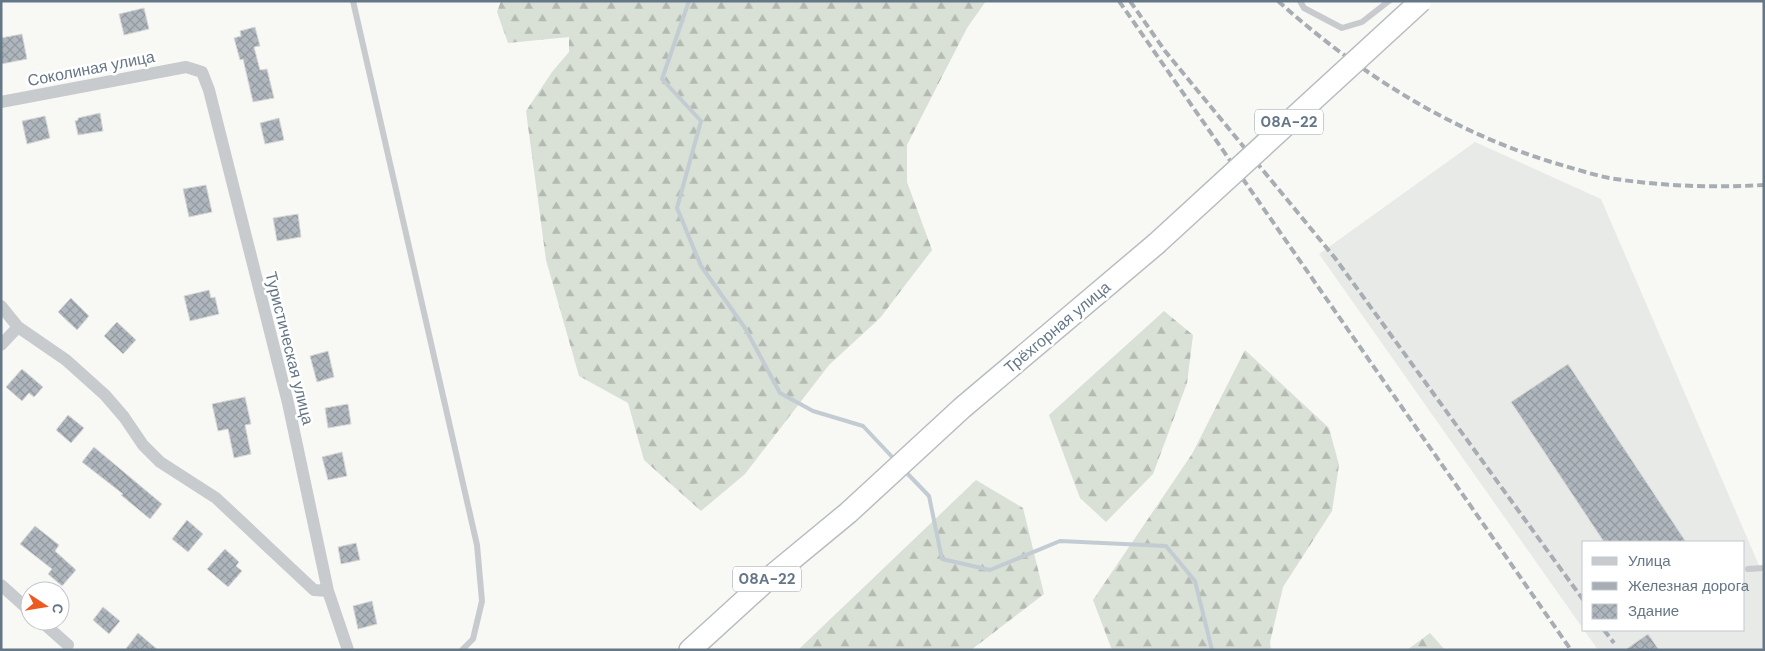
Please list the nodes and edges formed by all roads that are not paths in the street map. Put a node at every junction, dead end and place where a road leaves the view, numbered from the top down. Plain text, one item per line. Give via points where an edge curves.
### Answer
1 (353, 1) edge
2 (1300, 1) edge
3 (1389, 1) edge
4 (1421, 1) edge
5 (186, 67) joint
6 (1, 102) edge
7 (1, 306) edge
8 (18, 326) junction
9 (1, 345) edge
10 (1764, 568) edge
11 (1748, 569) dead end
12 (1, 585) edge
13 (328, 591) junction
14 (20, 602) edge
15 (52, 631) edge
16 (68, 645) dead end
17 (348, 650) edge
18 (462, 650) edge
19 (690, 650) edge

1 - 18 lane via 477,545 482,601 473,639
2 - 3 lane via 1304,8 1342,28 1362,22
4 - 19 highway, Трёхгорная улица / 08А-22, bridge via 1156,244 962,408 848,513 768,579
5 - 6 street, Соколиная улица
5 - 13 street, Туристическая улица via 202,72 210,90 288,403
7 - 8 street
8 - 9 street
8 - 13 street via 89,380 160,462 216,498 314,590
10 - 11 lane
12 - 14 street
13 - 17 street, Туристическая улица
15 - 16 street

